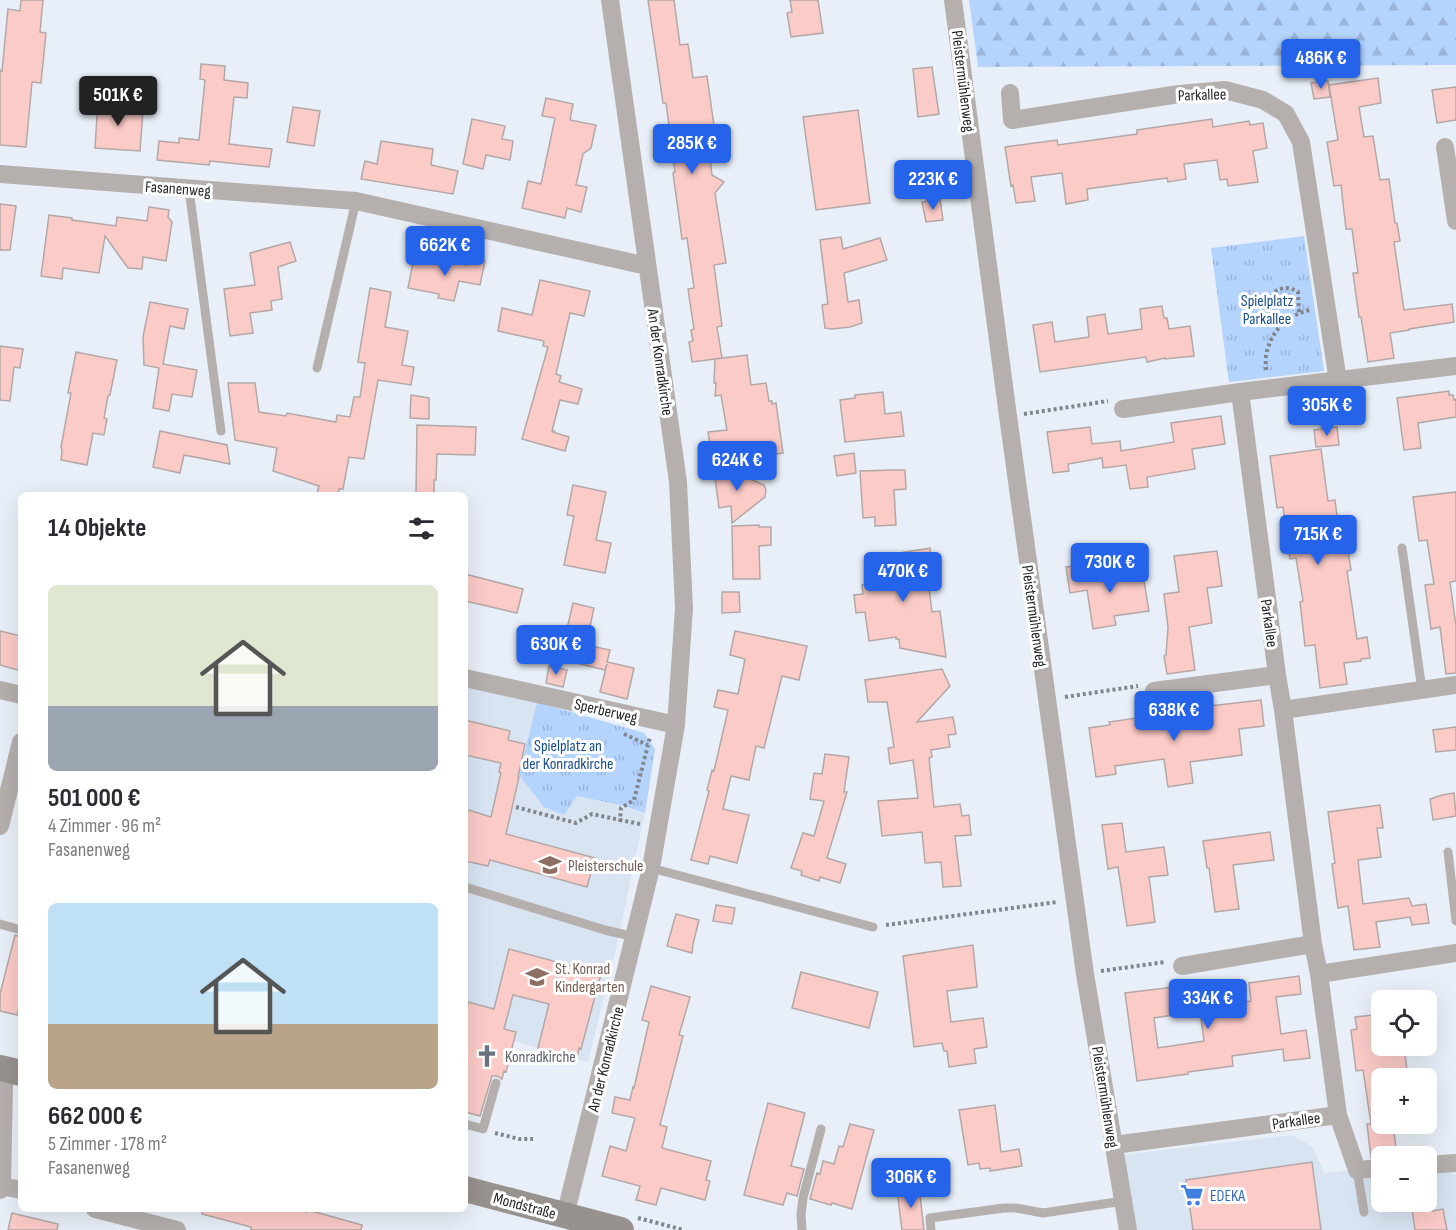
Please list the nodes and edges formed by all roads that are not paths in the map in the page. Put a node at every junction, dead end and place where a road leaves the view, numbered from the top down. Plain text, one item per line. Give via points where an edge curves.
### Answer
1 (610, 0) edge
2 (954, 0) edge
3 (1010, 93) dead end
4 (1445, 147) dead end
5 (0, 174) edge
6 (189, 189) junction
7 (356, 201) junction
8 (1456, 221) edge
9 (647, 267) junction
10 (1456, 366) edge
11 (317, 368) dead end
12 (1338, 381) junction
13 (1240, 392) junction
14 (1123, 409) road end
15 (221, 431) dead end
16 (1402, 548) dead end
17 (1277, 675) junction
18 (468, 679) edge
19 (1456, 685) edge
20 (0, 690) edge
21 (1422, 690) junction
22 (1154, 691) road end
23 (18, 694) edge
24 (1283, 710) junction
25 (676, 725) junction
26 (18, 754) edge
27 (0, 826) edge
28 (1448, 852) dead end
29 (651, 868) junction
30 (468, 888) edge
31 (1456, 921) edge
32 (0, 924) edge
33 (873, 927) road end
34 (18, 929) edge
35 (635, 938) junction
36 (1313, 944) junction
37 (1456, 953) edge
38 (1182, 966) road end
39 (1318, 974) junction
40 (10, 1070) edge
41 (496, 1083) dead end
42 (1338, 1115) junction
43 (468, 1125) edge
44 (821, 1129) dead end
45 (1114, 1144) junction
46 (1456, 1163) edge
47 (1437, 1164) edge
48 (1371, 1169) edge
49 (1357, 1170) junction
50 (1, 1188) edge
51 (18, 1190) edge
52 (468, 1190) edge
53 (1123, 1201) junction
54 (103, 1212) edge
55 (1364, 1212) dead end
56 (566, 1216) junction
57 (143, 1226) edge
58 (177, 1230) edge
59 (621, 1230) edge
60 (802, 1230) edge
61 (931, 1230) edge
62 (1128, 1230) edge

1 - 9 street, An der Konradkirche
2 - 45 street, Pleistermühlenweg via 1085,974
3 - 12 street, Parkallee via 1012,120 1225,90 1263,100 1287,114 1301,142
4 - 8 street
5 - 6 street, Fasanenweg
6 - 7 street, Fasanenweg
6 - 15 lane
7 - 9 street, Fasanenweg
7 - 11 lane
9 - 25 street, An der Konradkirche via 678,482 684,608
10 - 12 street
12 - 13 street
13 - 14 street
13 - 17 street, Parkallee
16 - 21 lane
17 - 22 street
17 - 24 street, Parkallee
18 - 25 street, Sperberweg
19 - 21 street
20 - 23 street
21 - 24 street
24 - 36 street, Parkallee
25 - 29 street, An der Konradkirche
26 - 27 street
28 - 31 lane
29 - 33 lane
29 - 35 street, An der Konradkirche
30 - 35 lane
32 - 34 lane
35 - 56 street, An der Konradkirche
36 - 38 street
36 - 39 street, Parkallee
37 - 39 street
39 - 42 street, Parkallee
40 - 50 street via 4,1084
41 - 43 lane via 483,1129
42 - 45 street, Parkallee
42 - 49 street
44 - 60 lane via 803,1198
45 - 53 street, Pleistermühlenweg
46 - 47 street
48 - 49 street
49 - 55 lane
50 - 51 street
52 - 56 street, Mondstraße
53 - 61 lane via 1043,1213 1004,1208 930,1218
53 - 62 street, Pleistermühlenweg
54 - 57 street
56 - 59 street, Mondstraße
57 - 58 street

